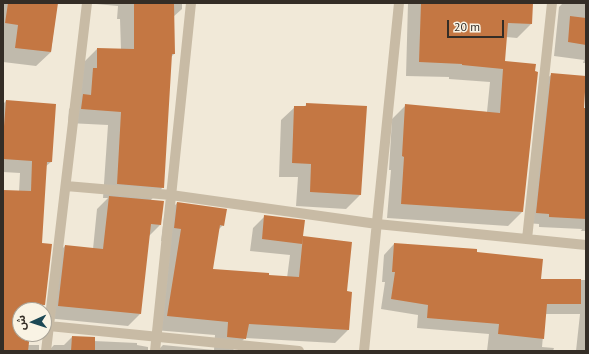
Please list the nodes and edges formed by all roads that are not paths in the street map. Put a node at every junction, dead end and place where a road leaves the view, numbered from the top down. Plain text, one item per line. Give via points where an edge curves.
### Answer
1 (87, 3) edge
2 (191, 3) edge
3 (400, 3) edge
4 (552, 3) edge
5 (66, 186) junction
6 (171, 195) junction
7 (377, 224) junction
8 (527, 239) junction
9 (586, 245) edge
10 (52, 302) edge
11 (52, 326) edge
12 (156, 337) junction
13 (155, 351) edge
14 (299, 351) edge
15 (364, 351) edge

1 - 5 street
2 - 6 street
3 - 7 street
4 - 8 street
5 - 6 street
5 - 10 street
6 - 7 street
6 - 12 street
7 - 8 street
7 - 15 street
8 - 9 street
11 - 12 street
12 - 13 street
12 - 14 street

